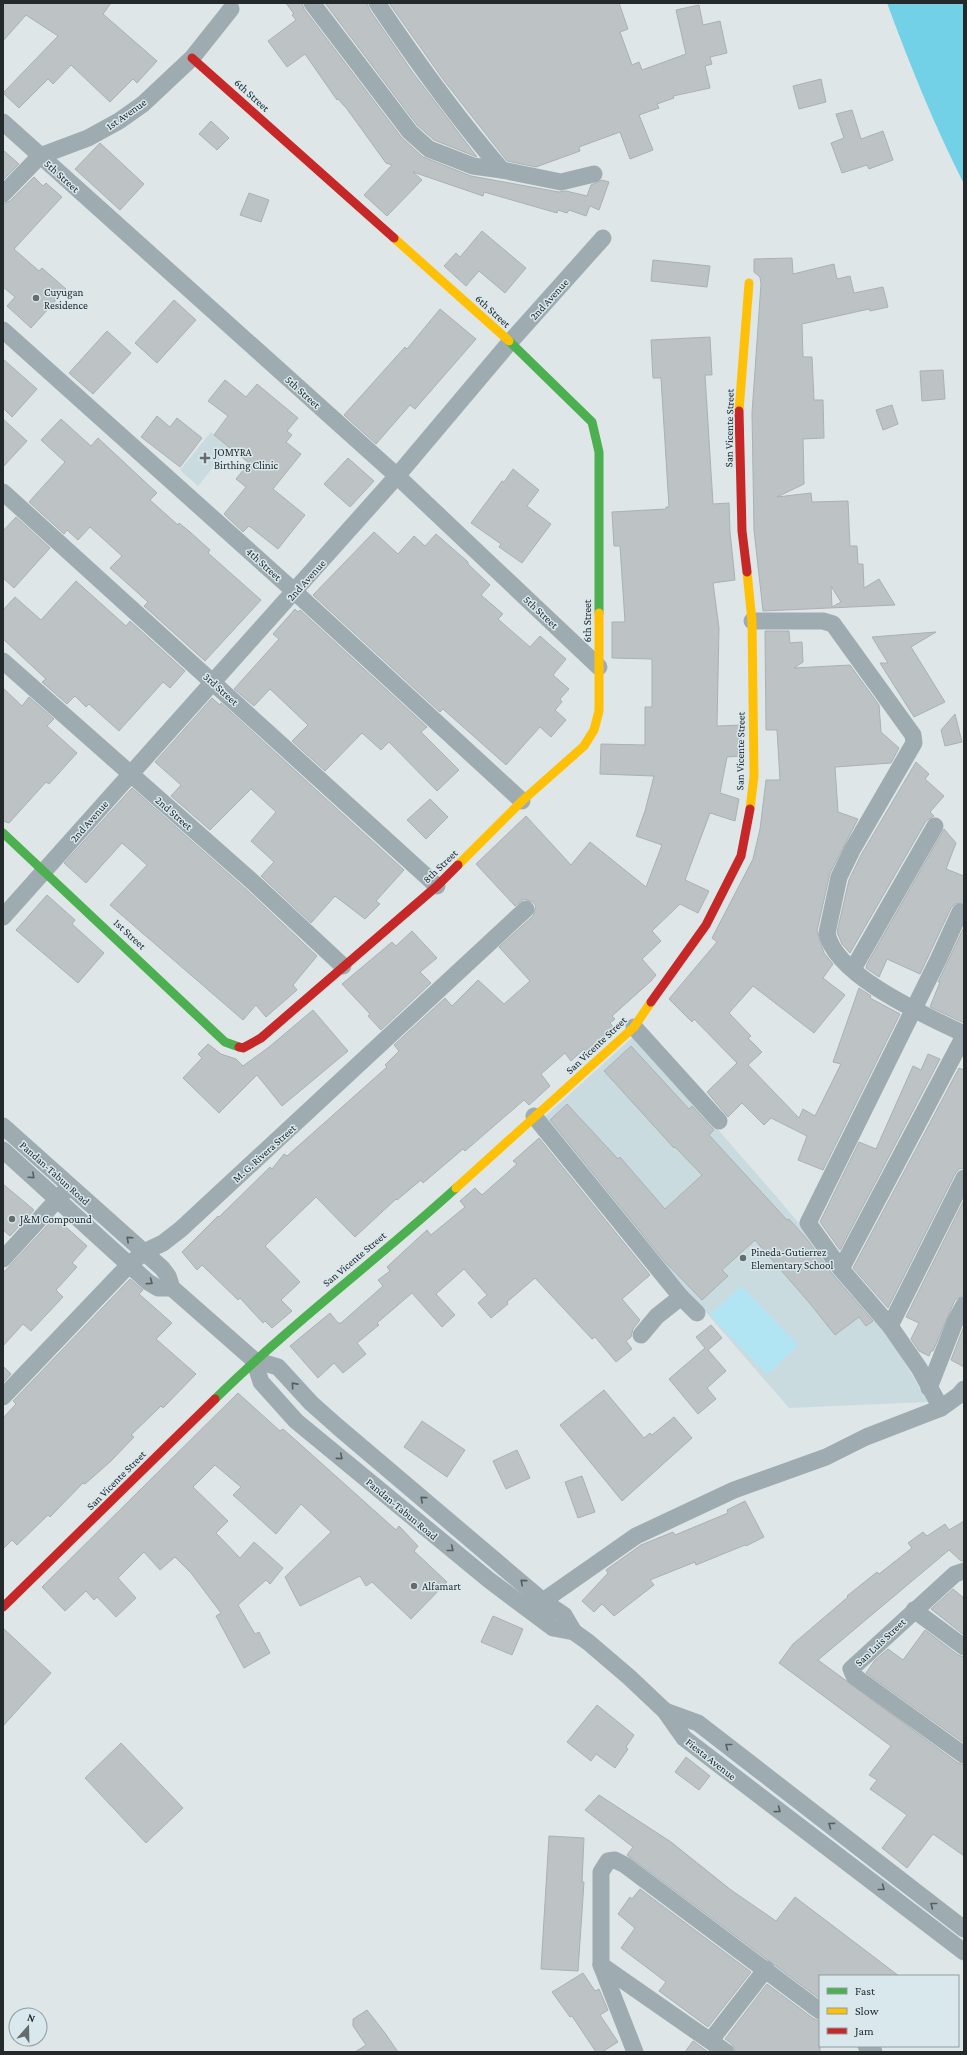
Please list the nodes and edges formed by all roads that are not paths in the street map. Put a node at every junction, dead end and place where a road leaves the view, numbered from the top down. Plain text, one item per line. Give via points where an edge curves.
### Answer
1 (312, 3) edge
2 (377, 3) edge
3 (231, 9) dead end
4 (192, 58) junction
5 (3, 122) edge
6 (40, 156) junction
7 (502, 170) junction
8 (594, 174) dead end
9 (3, 194) edge
10 (603, 238) dead end
11 (749, 282) dead end
12 (3, 330) edge
13 (510, 342) junction
14 (397, 476) junction
15 (3, 492) edge
16 (295, 592) junction
17 (752, 621) junction
18 (3, 661) edge
19 (599, 667) junction
20 (213, 682) junction
21 (130, 774) junction
22 (522, 801) junction
23 (935, 826) dead end
24 (3, 833) edge
25 (45, 871) junction
26 (437, 886) junction
27 (526, 909) dead end
28 (960, 912) dead end
29 (3, 917) edge
30 (343, 966) junction
31 (853, 969) junction
32 (914, 1010) junction
33 (634, 1027) junction
34 (964, 1034) edge
35 (244, 1048) joint
36 (534, 1116) junction
37 (719, 1121) dead end
38 (3, 1126) edge
39 (3, 1150) edge
40 (964, 1178) edge
41 (70, 1186) junction
42 (57, 1199) junction
43 (144, 1252) junction
44 (3, 1259) edge
45 (129, 1264) junction
46 (841, 1269) junction
47 (172, 1288) junction
48 (681, 1297) junction
49 (964, 1305) edge
50 (696, 1313) dead end
51 (890, 1326) junction
52 (641, 1335) dead end
53 (254, 1360) junction
54 (929, 1388) junction
55 (964, 1389) edge
56 (3, 1397) edge
57 (311, 1403) junction
58 (941, 1408) junction
59 (296, 1421) junction
60 (338, 1428) junction
61 (324, 1444) junction
62 (440, 1513) junction
63 (427, 1530) junction
64 (501, 1564) junction
65 (964, 1571) edge
66 (489, 1580) junction
67 (3, 1607) edge
68 (538, 1607) junction
69 (914, 1610) junction
70 (964, 1647) edge
71 (665, 1711) junction
72 (964, 1755) edge
73 (766, 1777) junction
74 (754, 1792) junction
75 (964, 1929) edge
76 (964, 1952) edge
77 (601, 1965) junction
78 (766, 1969) junction
79 (819, 2010) edge
80 (711, 2040) junction
81 (635, 2052) edge
82 (726, 2052) edge

1 - 7 street via 420,142 429,149 473,166
2 - 7 street via 424,72
3 - 4 street, 1st Avenue
4 - 6 street, 1st Avenue via 143,104 120,121 88,138
4 - 13 street, 6th Street
5 - 6 street, 5th Street
6 - 9 street, 1st Avenue
6 - 14 street, 5th Street
7 - 8 street via 561,182
10 - 13 street, 2nd Avenue
11 - 17 street, San Vicente Street via 739,412 742,531
12 - 16 street, 4th Street
13 - 14 street, 2nd Avenue
13 - 19 street, 6th Street via 592,422 595,432 599,452
14 - 16 street, 2nd Avenue
14 - 19 street, 5th Street
15 - 20 street, 3rd Street
16 - 20 street, 2nd Avenue
16 - 22 street, 4th Street
17 - 31 street via 823,621 833,624 913,735 914,743 839,877 827,933 829,942
17 - 33 street, San Vicente Street via 754,776 741,856 706,925
18 - 21 street, 2nd Street
19 - 22 street, 8th Street via 599,711 594,730 584,746
20 - 21 street, 2nd Avenue
20 - 26 street, 3rd Street
21 - 25 street, 2nd Avenue
21 - 30 street, 2nd Street via 256,884
22 - 26 street, 8th Street
23 - 31 street
24 - 25 street, 1st Street
25 - 29 street, 2nd Avenue
25 - 35 street, 1st Street via 226,1042
26 - 30 street, 8th Street
27 - 43 street, M. G. Rivera Street via 181,1229 163,1244
28 - 32 street
30 - 35 street, 8th Street via 261,1038
31 - 32 street via 880,991
32 - 34 street
32 - 46 street via 808,1223
33 - 36 street, San Vicente Street
33 - 37 street
34 - 46 street
36 - 48 street
36 - 53 street, San Vicente Street via 416,1223
38 - 41 street, Pandan-Tabun Road
39 -> 42 street, Pandan-Tabun Road
40 - 51 street
41 - 42 street
43 -> 41 street, Pandan-Tabun Road
42 - 44 street
42 - 45 street, Pandan-Tabun Road
43 - 45 street, M. G. Rivera Street
43 - 47 street, Pandan-Tabun Road via 165,1272
45 -> 47 street, Pandan-Tabun Road via 158,1288
45 - 56 street, M. G. Rivera Street
46 - 51 street
47 - 53 street, Pandan-Tabun Road
48 - 50 street
48 - 52 street via 657,1316
49 - 54 street
51 - 54 street via 919,1368
57 -> 53 street, Pandan-Tabun Road via 278,1367
53 - 59 street, Pandan-Tabun Road via 261,1382
53 - 67 street, San Vicente Street
54 - 58 street
55 - 58 street
57 - 59 street
57 - 60 street, Pandan-Tabun Road
58 - 68 street via 826,1457 734,1490 636,1536
59 - 61 street, Pandan-Tabun Road
60 - 61 street
62 -> 60 street, Pandan-Tabun Road
61 -> 63 street, Pandan-Tabun Road
62 - 63 street
62 - 64 street, Pandan-Tabun Road
63 -> 66 street, Pandan-Tabun Road
64 - 66 street
68 -> 64 street, Pandan-Tabun Road
65 - 69 street, San Luis Street via 955,1574
66 - 68 street, Pandan-Tabun Road
68 - 71 street, Pandan-Tabun Road via 553,1628 574,1632 588,1642
69 - 70 street
69 - 72 street, San Luis Street via 854,1665 851,1673
73 -> 71 street, Fiesta Avenue via 698,1723
71 - 74 street, Fiesta Avenue via 684,1738
73 - 74 street
75 -> 73 street, Fiesta Avenue
74 -> 76 street, Fiesta Avenue
77 - 78 street via 601,1872 608,1861 615,1860
77 - 80 street
77 - 81 street
78 - 79 street
78 - 80 street
80 - 82 street

